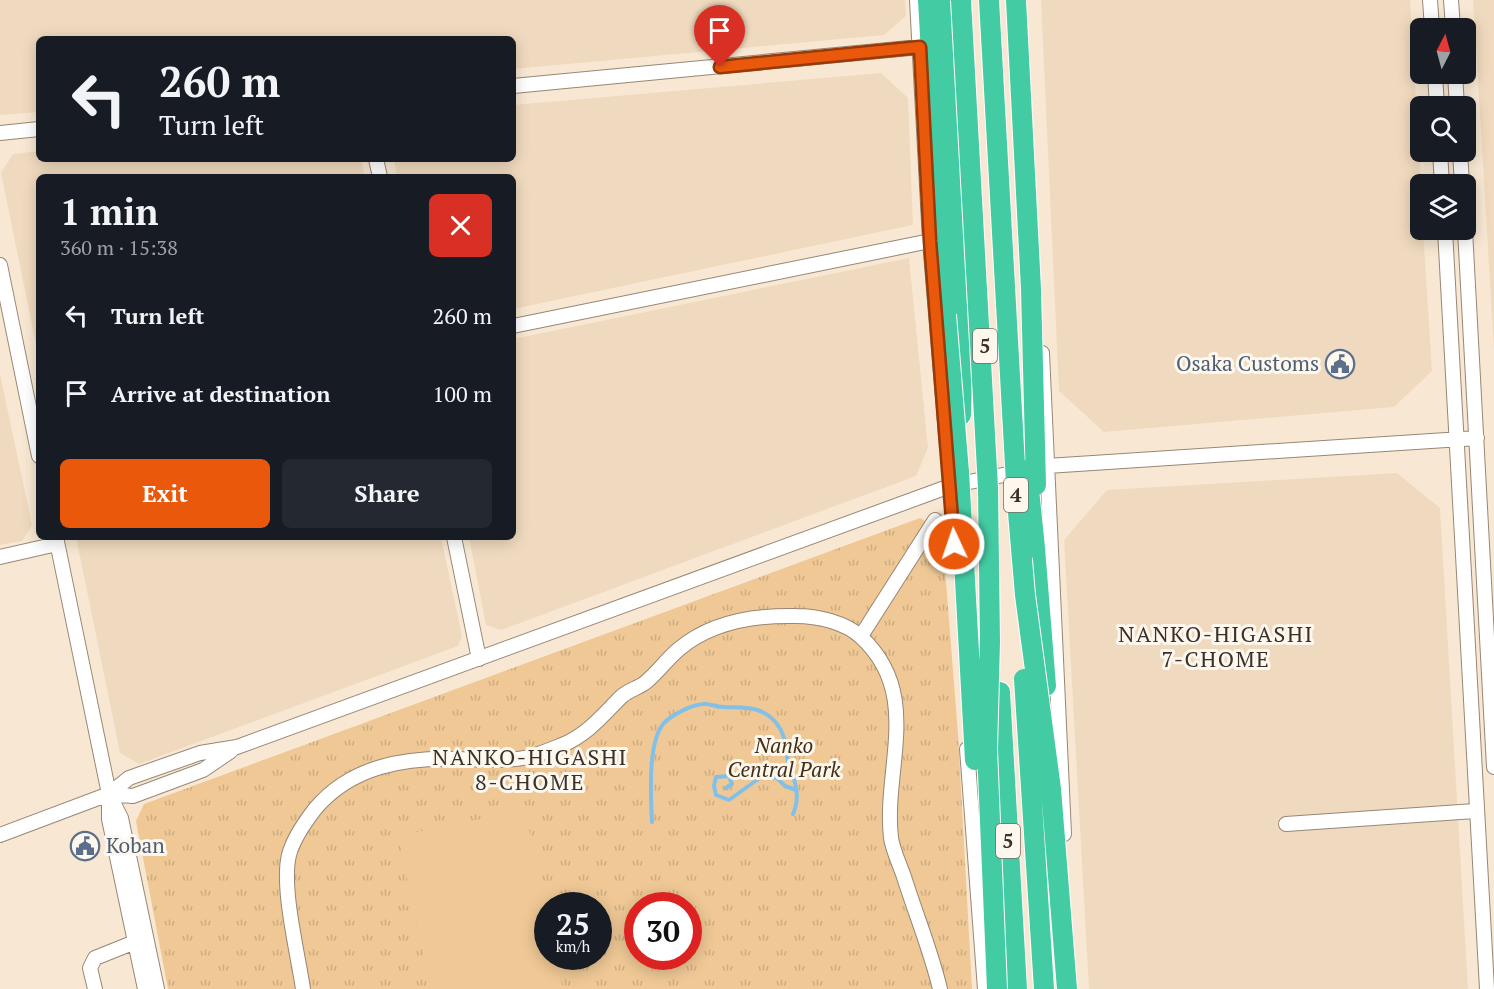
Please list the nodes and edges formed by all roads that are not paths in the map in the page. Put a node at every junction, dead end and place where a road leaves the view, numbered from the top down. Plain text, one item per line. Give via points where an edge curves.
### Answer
1 (917, 0) edge
2 (928, 0) edge
3 (944, 0) edge
4 (961, 0) edge
5 (966, 0) edge
6 (983, 0) edge
7 (989, 0) edge
8 (997, 0) edge
9 (1016, 0) edge
10 (1025, 0) edge
11 (1431, 0) edge
12 (1451, 0) edge
13 (1432, 18) edge
14 (1452, 18) edge
15 (920, 47) junction
16 (516, 86) edge
17 (36, 129) edge
18 (0, 133) edge
19 (1446, 240) edge
20 (1466, 240) edge
21 (930, 241) junction
22 (0, 265) edge
23 (516, 325) edge
24 (1477, 438) junction
25 (1458, 439) junction
26 (36, 441) edge
27 (1047, 466) junction
28 (955, 479) junction
29 (935, 520) dead end
30 (455, 540) edge
31 (56, 541) edge
32 (1035, 548) junction
33 (0, 557) edge
34 (956, 583) dead end
35 (957, 610) dead end
36 (861, 636) junction
37 (479, 659) junction
38 (1494, 767) edge
39 (109, 794) junction
40 (1475, 811) junction
41 (1287, 824) dead end
42 (1063, 831) junction
43 (0, 835) edge
44 (135, 942) junction
45 (95, 989) edge
46 (145, 989) edge
47 (157, 989) edge
48 (303, 989) edge
49 (940, 989) edge
50 (987, 989) edge
51 (997, 989) edge
52 (1017, 989) edge
53 (1044, 989) edge
54 (1067, 989) edge
55 (1075, 989) edge
56 (1487, 989) edge

1 - 15 street
2 - 28 highway, bridge
3 - 28 highway, bridge via 964,314
4 - 51 highway, 4, bridge via 988,488 987,749
5 - 52 highway, 5
6 - 53 highway, 5, bridge
7 - 54 highway, 4, bridge via 1017,501 1025,595 1051,789
8 - 32 highway, bridge via 1024,441
9 - 32 highway, bridge via 1036,419
10 - 27 street
11 - 13 street
12 - 14 street
15 - 16 street
15 - 21 street
17 - 18 street
19 - 25 street
20 - 24 street
21 - 23 street
21 - 28 street
22 - 26 street
24 - 25 street
24 - 38 street
25 - 27 street
25 - 40 street
27 - 28 street
27 - 42 street
28 - 34 street
28 - 37 street
28 - 50 highway, bridge via 985,904
29 - 36 street
30 - 37 street
31 - 33 street
31 - 39 street
32 - 42 highway
35 - 50 street
36 - 48 street via 839,624 810,616 765,615 719,626 681,647 644,684 625,694 599,722 566,743 529,757 417,759 385,764 348,780 316,808 289,856 288,888
36 - 49 street via 883,664 894,690 898,727 891,839
37 - 39 street via 237,747 203,770 134,796
39 - 43 street
39 - 44 street via 109,819
39 - 47 street via 121,818
40 - 41 street
40 - 56 street
42 - 55 street
44 - 45 street via 95,958 90,968
44 - 46 street

